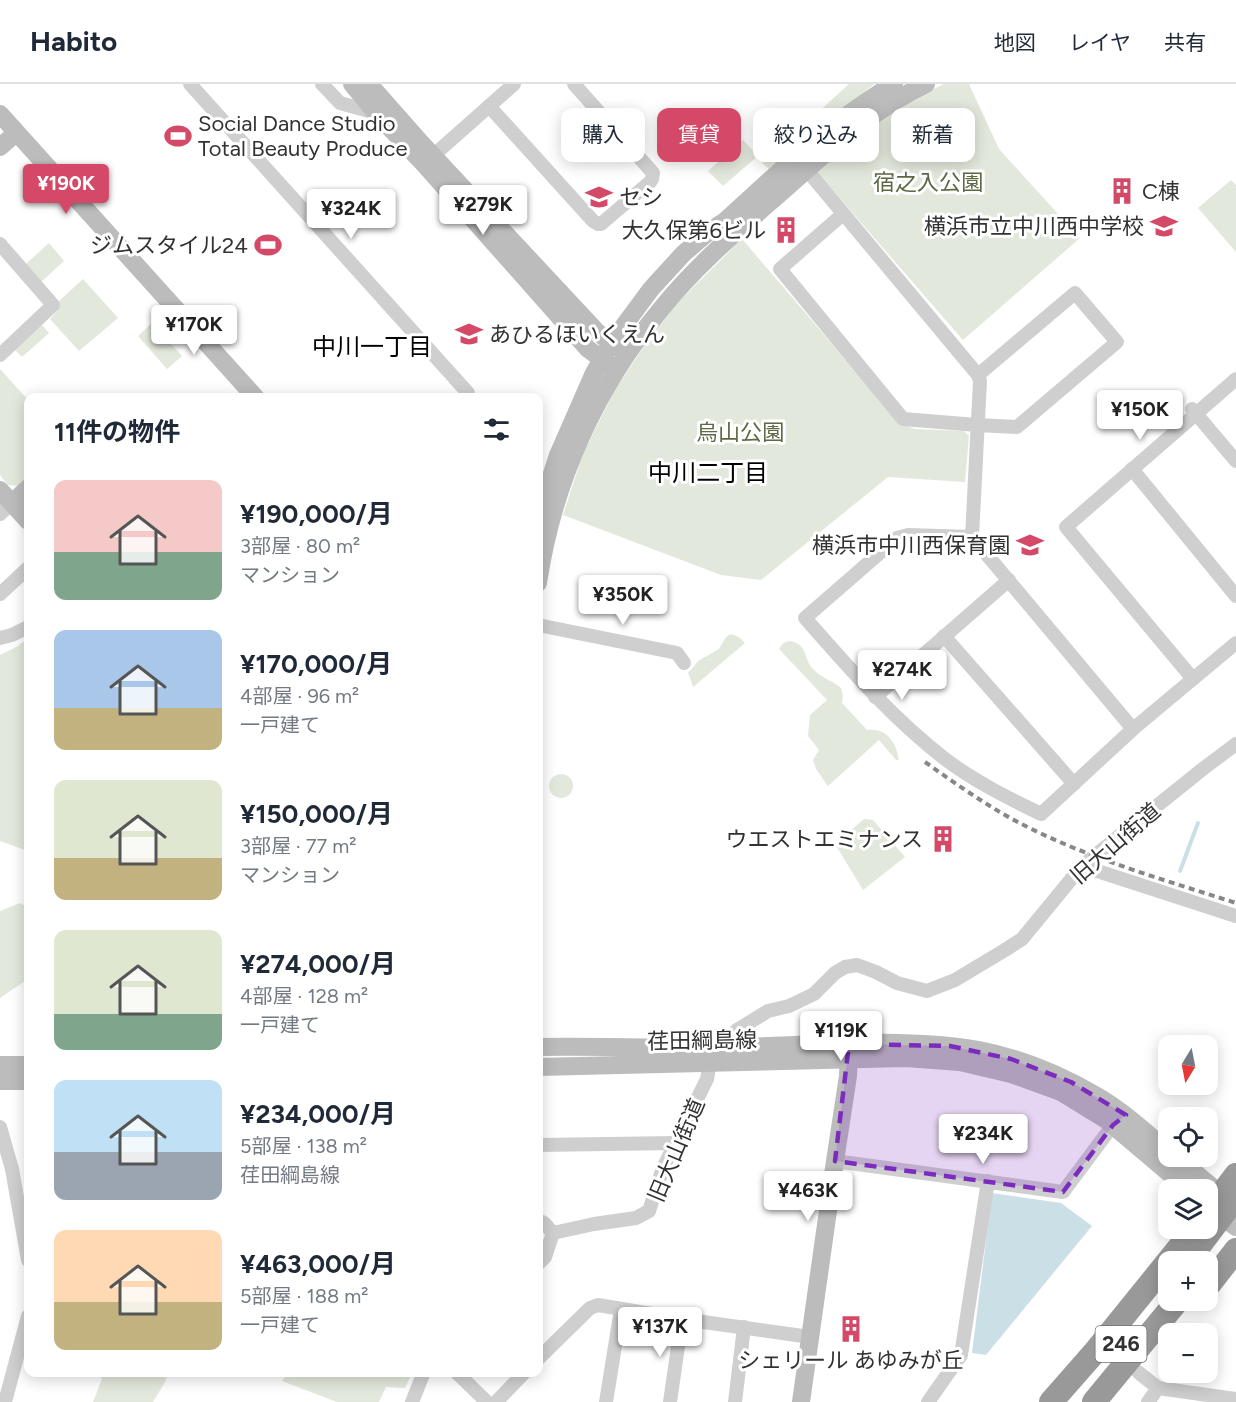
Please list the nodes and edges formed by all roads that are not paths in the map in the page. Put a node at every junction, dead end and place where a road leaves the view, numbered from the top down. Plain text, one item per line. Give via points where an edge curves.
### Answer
1 (190, 84) edge
2 (322, 84) edge
3 (352, 84) edge
4 (369, 84) edge
5 (514, 84) edge
6 (574, 84) edge
7 (894, 84) edge
8 (926, 84) edge
9 (489, 106) junction
10 (376, 113) junction
11 (0, 114) edge
12 (16, 133) junction
13 (0, 147) edge
14 (428, 160) junction
15 (801, 164) junction
16 (843, 214) junction
17 (0, 244) edge
18 (611, 343) junction
19 (0, 355) edge
20 (615, 360) junction
21 (978, 375) junction
22 (1236, 379) edge
23 (251, 393) edge
24 (468, 393) edge
25 (1193, 411) junction
26 (977, 425) junction
27 (1236, 461) edge
28 (1132, 469) junction
29 (24, 490) edge
30 (4, 502) edge
31 (543, 502) edge
32 (24, 518) edge
33 (972, 537) junction
34 (543, 559) edge
35 (24, 572) edge
36 (1009, 580) junction
37 (0, 594) edge
38 (1236, 596) edge
39 (543, 626) edge
40 (24, 629) edge
41 (944, 636) junction
42 (0, 638) edge
43 (1236, 643) edge
44 (684, 663) dead end
45 (1193, 679) junction
46 (875, 697) junction
47 (1133, 729) junction
48 (1236, 744) edge
49 (1074, 784) junction
50 (1082, 867) junction
51 (1236, 916) edge
52 (543, 1047) edge
53 (721, 1048) junction
54 (849, 1052) junction
55 (710, 1064) junction
56 (0, 1065) edge
57 (24, 1065) edge
58 (543, 1067) edge
59 (0, 1081) edge
60 (24, 1081) edge
61 (1119, 1120) junction
62 (0, 1127) edge
63 (676, 1143) junction
64 (543, 1145) edge
65 (1158, 1145) edge
66 (835, 1161) junction
67 (1185, 1167) edge
68 (6, 1169) edge
69 (1236, 1175) edge
70 (1179, 1179) edge
71 (988, 1181) junction
72 (1220, 1204) edge
73 (543, 1222) edge
74 (1236, 1226) edge
75 (553, 1233) junction
76 (1186, 1239) edge
77 (24, 1243) edge
78 (1236, 1250) edge
79 (1193, 1251) edge
80 (1217, 1251) edge
81 (543, 1259) edge
82 (1218, 1273) edge
83 (1158, 1297) edge
84 (621, 1309) junction
85 (1169, 1311) edge
86 (1187, 1311) edge
87 (682, 1319) junction
88 (1178, 1323) edge
89 (744, 1327) junction
90 (24, 1331) edge
91 (810, 1337) junction
92 (1158, 1347) edge
93 (543, 1354) edge
94 (1137, 1372) junction
95 (422, 1377) edge
96 (461, 1377) edge
97 (520, 1377) edge
98 (1158, 1388) junction
99 (1236, 1399) edge
100 (5, 1402) edge
101 (412, 1402) edge
102 (487, 1402) edge
103 (496, 1402) edge
104 (606, 1402) edge
105 (670, 1402) edge
106 (735, 1402) edge
107 (801, 1402) edge
108 (928, 1402) edge
109 (1051, 1402) edge
110 (1073, 1402) edge
111 (1094, 1402) edge
112 (1114, 1402) edge
113 (1148, 1402) edge

1 - 24 street
2 - 10 street via 340,103
3 - 10 street
4 - 14 street
5 - 9 street
6 - 9 street via 652,173 650,182 598,225
7 - 15 street via 867,99
8 - 15 street
9 - 14 street
10 - 14 street
11 - 12 street
12 - 13 street
12 - 23 street
14 - 18 street
14 - 20 street via 588,349
15 - 16 street
15 - 18 street via 684,253
15 - 20 street
16 - 21 street
16 - 26 street via 780,268 903,419
17 - 19 street via 53,305
18 - 20 street
20 - 31 street via 592,375
20 - 34 street via 571,458
21 - 26 street
21 - 26 street via 1075,293 1117,342 1017,427
22 - 25 street
25 - 27 street
25 - 28 street
26 - 33 street
28 - 38 street
28 - 45 street via 1066,527
29 - 30 street
30 - 32 street
33 - 36 street
33 - 46 street via 897,538 805,618
35 - 37 street
36 - 41 street
36 - 47 street
39 - 44 street via 677,653
40 - 42 street
41 - 46 street
41 - 49 street
43 - 45 street
45 - 47 street
46 - 49 street via 946,760 992,790 1041,814
47 - 49 street
48 - 50 street, 旧大山街道
50 - 51 street
50 - 53 street, 旧大山街道 via 1022,939 955,980 927,991 897,984 857,965 845,967 814,993 768,1011 736,1030
52 - 53 street, 荏田綱島線
53 - 54 street, 荏田綱島線
54 - 55 street, 荏田綱島線
54 - 61 street, 荏田綱島線 via 919,1044 982,1051 1105,1119
54 - 66 street
55 - 58 street, 荏田綱島線
55 - 63 street, 旧大山街道
56 - 57 street
59 - 60 street
61 - 65 street, 荏田綱島線
61 - 70 street, 荏田綱島線
61 - 71 street via 1063,1192
62 - 68 street
63 - 64 street
63 - 75 street, 旧大山街道 via 663,1168 650,1211 636,1218
66 - 71 street
66 - 91 street
67 - 72 street
68 - 77 street
69 - 72 highway
71 - 108 street via 961,1356
72 - 74 street
72 - 79 highway, bridge
73 - 75 street
74 - 80 highway
75 - 81 street
76 - 109 highway, 246
78 - 82 highway
83 - 110 highway, 246
84 - 87 street
84 - 93 street via 598,1305 590,1308
84 - 104 street
85 - 111 highway, 246
86 - 88 highway, 246
87 - 89 street
87 - 105 street
89 - 91 street
89 - 106 street
90 - 100 street
91 - 107 street
92 - 94 highway, 246
94 - 98 street
94 - 112 highway, 246
95 - 101 street
96 - 102 street
97 - 103 street
98 - 99 street
98 - 113 street

